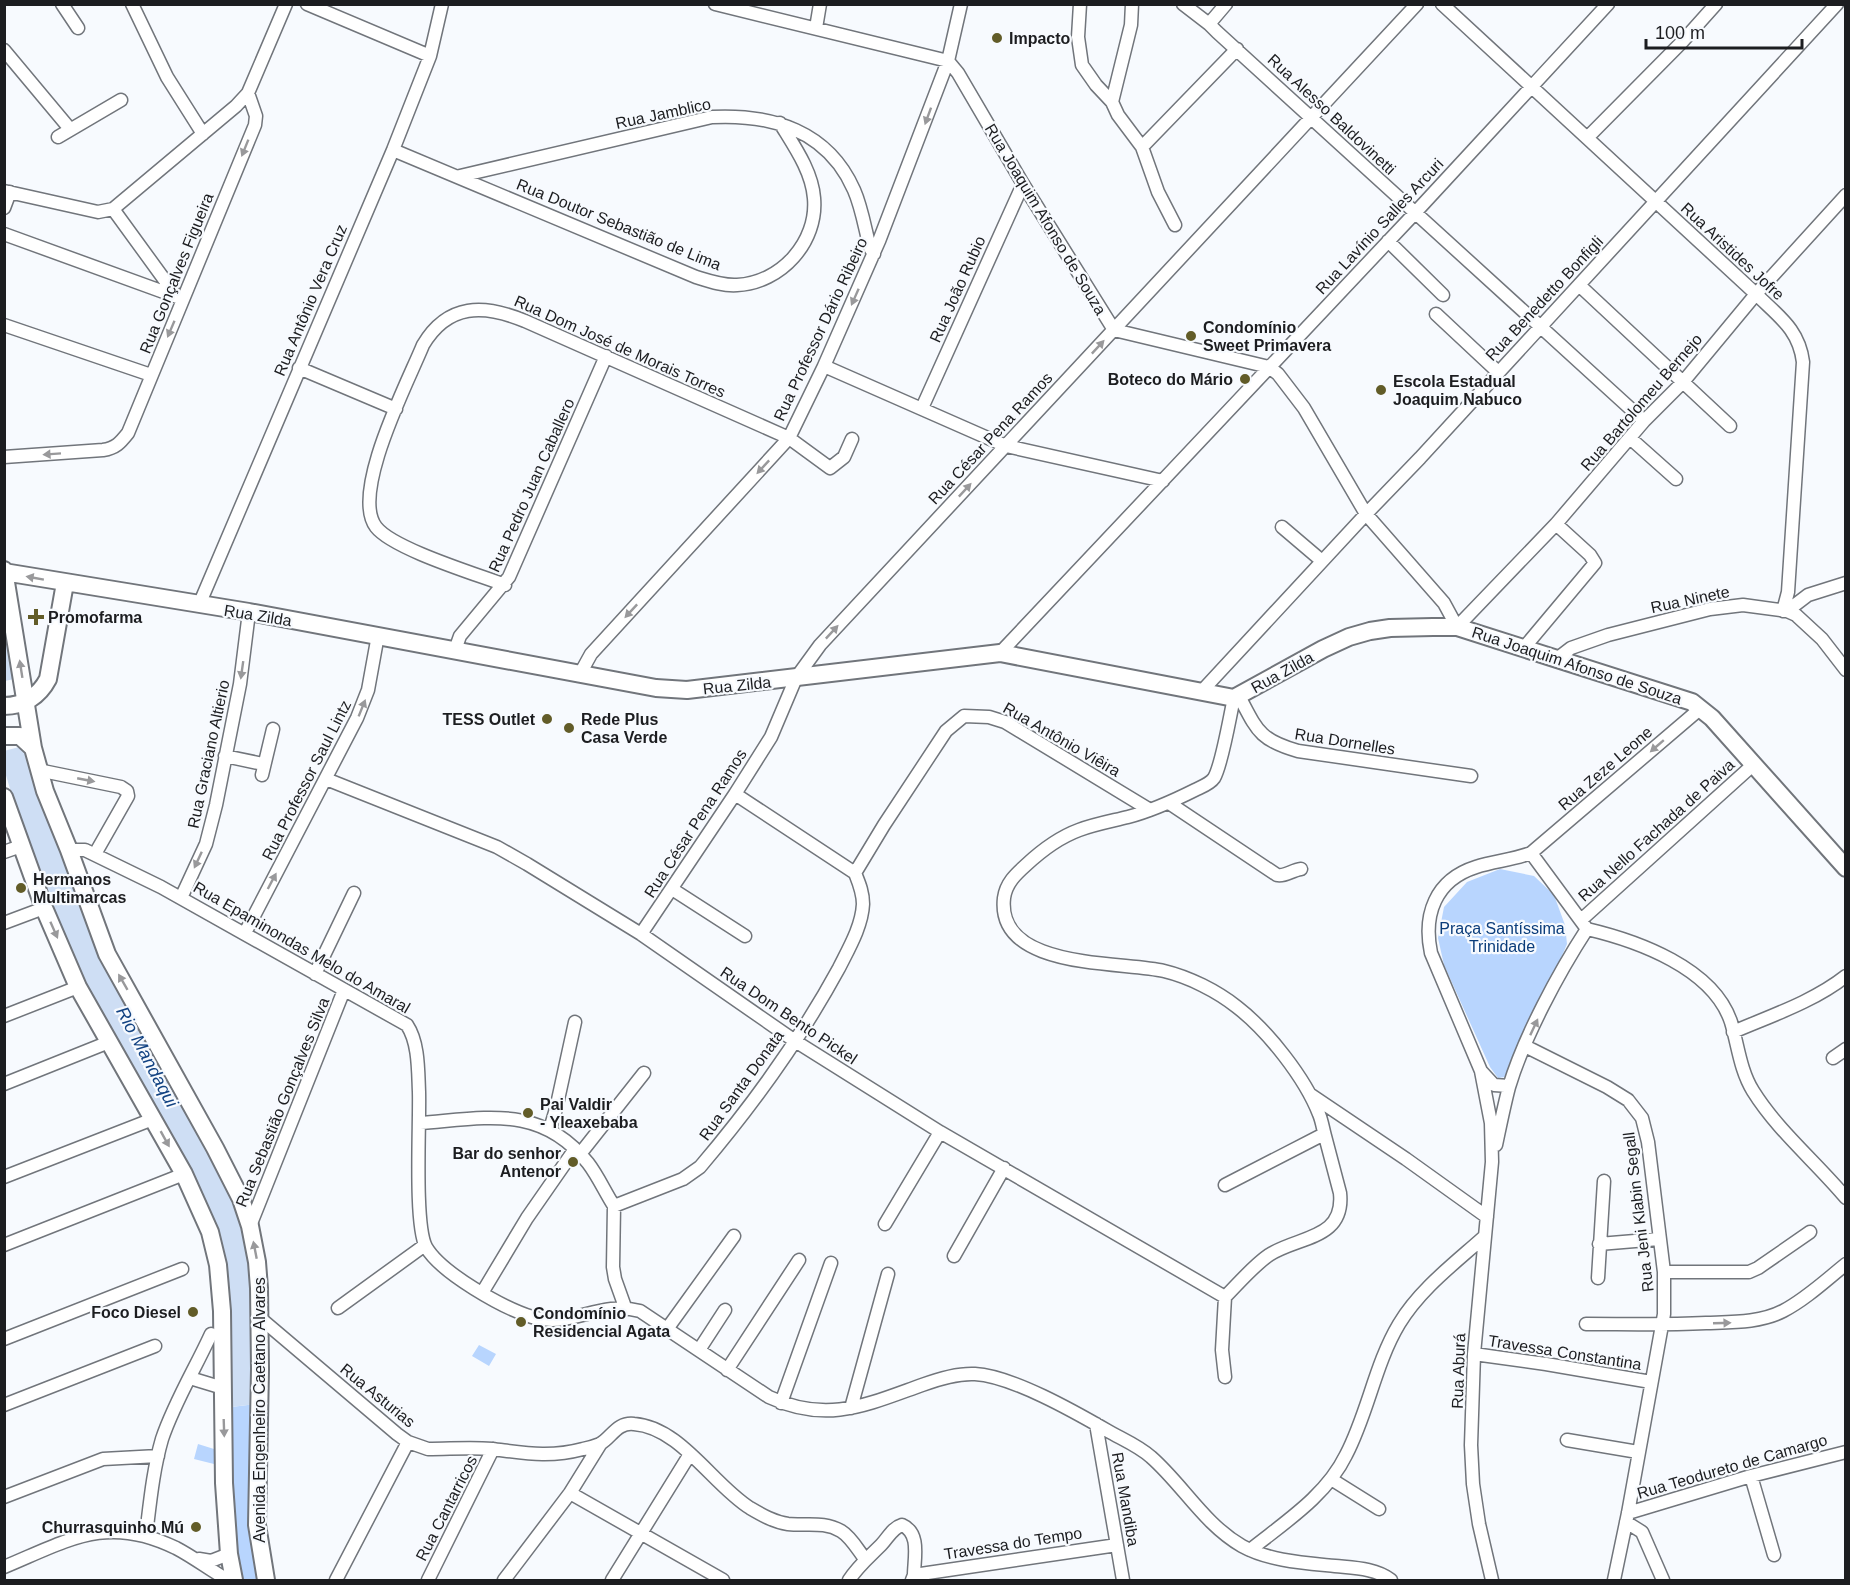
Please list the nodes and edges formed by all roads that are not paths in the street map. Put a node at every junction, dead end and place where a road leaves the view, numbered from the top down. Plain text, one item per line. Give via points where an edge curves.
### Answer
1 (62, 4) edge
2 (132, 4) edge
3 (286, 4) edge
4 (307, 4) edge
5 (442, 4) edge
6 (715, 4) edge
7 (820, 4) edge
8 (961, 4) edge
9 (1080, 4) edge
10 (1132, 4) edge
11 (1183, 4) edge
12 (1417, 4) edge
13 (1442, 4) edge
14 (1608, 4) edge
15 (1716, 4) edge
16 (1837, 4) edge
17 (1225, 5) edge
18 (1209, 24) junction
19 (78, 28) dead end
20 (816, 28) junction
21 (4, 50) edge
22 (1237, 50) junction
23 (430, 56) junction
24 (948, 61) junction
25 (1531, 87) junction
26 (248, 93) junction
27 (121, 100) dead end
28 (1112, 102) junction
29 (1312, 119) junction
30 (780, 123) junction
31 (70, 129) junction
32 (203, 134) junction
33 (58, 137) dead end
34 (1587, 138) junction
35 (1142, 147) junction
36 (393, 150) junction
37 (459, 176) junction
38 (1023, 184) junction
39 (7, 192) edge
40 (1845, 195) edge
41 (1656, 202) junction
42 (4, 208) edge
43 (113, 208) junction
44 (1414, 214) junction
45 (1175, 225) dead end
46 (4, 234) edge
47 (1388, 241) junction
48 (874, 254) junction
49 (1579, 285) junction
50 (1756, 294) junction
51 (1443, 296) dead end
52 (180, 298) junction
53 (1436, 314) dead end
54 (4, 325) edge
55 (1540, 326) junction
56 (1114, 330) junction
57 (606, 356) junction
58 (824, 366) junction
59 (1269, 367) junction
60 (299, 368) junction
61 (1498, 372) junction
62 (151, 375) junction
63 (1683, 382) junction
64 (922, 408) junction
65 (396, 409) junction
66 (1644, 421) junction
67 (1730, 426) dead end
68 (789, 438) junction
69 (1630, 438) junction
70 (852, 439) dead end
71 (1006, 446) junction
72 (4, 457) edge
73 (1676, 479) dead end
74 (1162, 481) junction
75 (1366, 514) junction
76 (1556, 524) junction
77 (1282, 526) dead end
78 (1322, 561) junction
79 (5, 572) edge
80 (64, 583) junction
81 (1845, 583) edge
82 (505, 585) junction
83 (199, 605) junction
84 (1785, 611) junction
85 (249, 612) junction
86 (1457, 627) junction
87 (378, 636) junction
88 (1523, 649) junction
89 (454, 650) junction
90 (1000, 653) junction
91 (1558, 658) junction
92 (1845, 670) edge
93 (580, 674) junction
94 (796, 678) junction
95 (1201, 692) junction
96 (1236, 697) junction
97 (26, 700) junction
98 (4, 706) edge
99 (1701, 708) junction
100 (273, 729) dead end
101 (4, 736) edge
102 (33, 747) junction
103 (225, 756) junction
104 (1754, 764) junction
105 (38, 770) junction
106 (1471, 776) dead end
107 (326, 778) junction
108 (735, 794) junction
109 (4, 797) edge
110 (1168, 803) junction
111 (1150, 810) junction
112 (21, 846) junction
113 (69, 850) junction
114 (4, 852) edge
115 (1531, 853) junction
116 (94, 854) junction
117 (1845, 868) edge
118 (1301, 869) dead end
119 (855, 873) junction
120 (672, 889) junction
121 (354, 893) dead end
122 (181, 898) junction
123 (44, 908) junction
124 (4, 923) edge
125 (1584, 925) junction
126 (245, 933) junction
127 (641, 934) junction
128 (745, 936) dead end
129 (315, 974) junction
130 (1845, 976) edge
131 (78, 987) junction
132 (344, 990) junction
133 (4, 1016) edge
134 (575, 1022) dead end
135 (1733, 1032) junction
136 (795, 1041) junction
137 (109, 1042) junction
138 (1525, 1046) junction
139 (1845, 1049) edge
140 (1833, 1058) dead end
141 (1481, 1071) junction
142 (644, 1073) dead end
143 (4, 1084) edge
144 (1509, 1086) junction
145 (1308, 1093) junction
146 (153, 1119) junction
147 (420, 1123) junction
148 (550, 1129) junction
149 (940, 1132) junction
150 (1324, 1134) junction
151 (578, 1151) junction
152 (1492, 1162) junction
153 (1004, 1168) junction
154 (184, 1174) junction
155 (4, 1177) edge
156 (1604, 1181) dead end
157 (1225, 1185) dead end
158 (1845, 1198) edge
159 (614, 1206) junction
160 (1487, 1217) junction
161 (885, 1224) dead end
162 (250, 1226) junction
163 (1810, 1232) dead end
164 (734, 1236) dead end
165 (1485, 1236) junction
166 (1659, 1239) junction
167 (4, 1245) edge
168 (425, 1245) junction
169 (1599, 1245) junction
170 (954, 1256) dead end
171 (799, 1260) dead end
172 (831, 1263) dead end
173 (1845, 1264) edge
174 (182, 1269) dead end
175 (1664, 1272) junction
176 (888, 1274) dead end
177 (1598, 1278) dead end
178 (483, 1293) junction
179 (1225, 1297) junction
180 (626, 1307) junction
181 (338, 1308) dead end
182 (725, 1310) dead end
183 (260, 1318) junction
184 (1586, 1324) dead end
185 (1664, 1325) junction
186 (667, 1329) junction
187 (211, 1334) dead end
188 (4, 1339) edge
189 (155, 1346) dead end
190 (699, 1350) junction
191 (1474, 1354) junction
192 (727, 1370) junction
193 (1225, 1377) dead end
194 (190, 1378) junction
195 (1651, 1382) junction
196 (223, 1388) junction
197 (781, 1403) junction
198 (4, 1405) edge
199 (851, 1408) junction
200 (1096, 1424) junction
201 (1567, 1440) dead end
202 (408, 1442) junction
203 (601, 1443) junction
204 (493, 1449) junction
205 (1638, 1452) junction
206 (1845, 1452) edge
207 (690, 1454) junction
208 (158, 1456) junction
209 (1751, 1476) junction
210 (1331, 1479) junction
211 (570, 1492) junction
212 (4, 1497) edge
213 (1379, 1509) dead end
214 (1627, 1517) junction
215 (640, 1533) junction
216 (146, 1535) junction
217 (1117, 1545) junction
218 (1250, 1550) junction
219 (229, 1554) junction
220 (1774, 1556) dead end
221 (192, 1557) junction
222 (865, 1559) junction
223 (5, 1572) edge
224 (913, 1578) edge
225 (228, 1581) edge
226 (234, 1581) edge
227 (266, 1581) edge
228 (336, 1581) edge
229 (428, 1581) edge
230 (504, 1581) edge
231 (612, 1581) edge
232 (723, 1581) edge
233 (849, 1581) edge
234 (1123, 1581) edge
235 (1391, 1581) edge
236 (1492, 1581) edge
237 (1614, 1581) edge
238 (1663, 1581) edge

1 - 19 street
2 - 32 street via 167,77
3 - 26 street
4 - 23 street
5 - 23 street, Rua Antônio Vera Cruz
6 - 20 street
7 - 20 street
8 - 24 street, Rua Professor Dário Ribeiro
9 - 28 street via 1078,37 1082,65
10 - 28 street via 1131,25
11 - 18 street
12 - 29 street, Rua César Pena Ramos
13 - 25 street, Rua Aristides Jofre
14 - 25 street, Rua Lavínio Salles Arcuri
15 - 34 street
16 - 41 street, Rua Benedetto Bonfigli
17 - 18 street
18 - 22 street, Rua Alesso Baldovinetti
20 - 24 street
21 - 31 street
22 - 29 street, Rua Alesso Baldovinetti
22 - 35 street
23 - 36 street, Rua Antônio Vera Cruz
24 - 38 street, Rua Joaquim Afonso de Souza
24 -> 48 street, Rua Professor Dário Ribeiro
25 - 34 street, Rua Aristides Jofre
25 - 44 street, Rua Lavínio Salles Arcuri
26 - 32 street
26 -> 52 street, Rua Gonçalves Figueira via 255,125
27 - 31 street
28 - 35 street
29 - 44 street, Rua Alesso Baldovinetti
29 - 56 street, Rua César Pena Ramos
30 - 37 street, Rua Jamblico via 739,116 712,117
30 - 37 street, Rua Doutor Sebastião de Lima via 811,180 814,217 794,258 778,272 737,285 696,277
30 - 48 street, Rua Jamblico via 805,134 844,172
31 - 33 street
32 - 43 street
34 - 41 street, Rua Aristides Jofre
35 - 45 street
36 - 37 street, Rua Doutor Sebastião de Lima
36 - 60 street, Rua Antônio Vera Cruz
38 - 56 street, Rua Joaquim Afonso de Souza
38 - 64 street, Rua João Rubio
39 - 42 street
39 - 43 street via 98,212
40 - 50 street, Rua Bartolomeu Bernejo
41 - 49 street, Rua Benedetto Bonfigli
41 - 50 street, Rua Aristides Jofre
43 - 52 street
44 - 47 street, Rua Lavínio Salles Arcuri
44 - 55 street, Rua Alesso Baldovinetti
46 - 52 street
47 - 51 street
47 - 59 street, Rua Lavínio Salles Arcuri
48 -> 58 street, Rua Professor Dário Ribeiro
49 - 55 street, Rua Benedetto Bonfigli
49 - 63 street
50 - 63 street, Rua Bartolomeu Bernejo
50 - 84 street, Rua Aristides Jofre via 1795,333 1803,362
52 -> 62 street, Rua Gonçalves Figueira
53 - 61 street
54 - 62 street
55 - 61 street, Rua Benedetto Bonfigli
55 - 66 street, Rua Alesso Baldovinetti
56 - 59 street, Rua Joaquim Afonso de Souza
71 -> 56 street, Rua César Pena Ramos
57 - 65 street, Rua Dom José de Morais Torres via 509,314 472,309 458,312 430,334
57 - 68 street, Rua Dom José de Morais Torres
57 - 82 street, Rua Pedro Juan Caballero
58 - 64 street
58 - 68 street, Rua Professor Dário Ribeiro
59 - 74 street, Rua Lavínio Salles Arcuri
59 - 75 street, Rua Joaquim Afonso de Souza via 1305,408
60 - 65 street
60 - 83 street, Rua Antônio Vera Cruz
61 - 75 street, Rua Benedetto Bonfigli
62 -> 72 street, Rua Gonçalves Figueira via 128,432 114,448
63 - 66 street, Rua Bartolomeu Bernejo
63 - 67 street
64 - 71 street
65 - 82 street, Rua Dom José de Morais Torres via 369,492 368,507 376,527 410,549
66 - 69 street, Rua Bartolomeu Bernejo
68 - 70 street, Rua Dom José de Morais Torres via 830,468 844,458
68 -> 93 street, Rua Professor Dário Ribeiro via 591,654
69 - 73 street
69 - 76 street, Rua Bartolomeu Bernejo
71 - 74 street
94 -> 71 street, Rua César Pena Ramos via 820,645
74 - 90 street, Rua Lavínio Salles Arcuri
75 - 78 street, Rua Benedetto Bonfigli
75 - 86 street, Rua Joaquim Afonso de Souza via 1444,603
76 - 86 street, Rua Bartolomeu Bernejo
76 - 88 street via 1595,563
77 - 78 street
78 - 95 street, Rua Benedetto Bonfigli
80 -> 79 main road, Rua Zilda
97 -> 79 main road, Avenida Engenheiro Caetano Alvares
80 - 83 main road, Rua Zilda
80 - 97 main road via 48,679 42,690
81 - 84 street via 1808,595
82 - 89 street, Rua Pedro Juan Caballero via 460,636
83 - 85 main road, Rua Zilda
84 - 91 street, Rua Ninete via 1743,604 1710,609 1608,635 1571,648
84 - 92 street, Rua Ninete via 1808,625
85 - 87 main road, Rua Zilda
85 -> 103 street, Rua Graciano Altierio
86 - 88 main road, Rua Joaquim Afonso de Souza
86 - 96 main road, Rua Zilda via 1390,628 1353,636
87 - 89 main road, Rua Zilda
107 -> 87 street, Rua Professor Saul Lintz via 364,704
88 - 91 main road, Rua Joaquim Afonso de Souza
89 - 93 main road, Rua Zilda
90 - 94 main road, Rua Zilda
90 - 95 main road, Rua Zilda
91 - 99 main road, Rua Joaquim Afonso de Souza via 1681,697
93 - 94 main road, Rua Zilda via 687,690
94 - 108 street, Rua César Pena Ramos via 771,737
95 - 96 main road, Rua Zilda
96 - 106 street, Rua Dornelles via 1255,728 1275,745
96 - 110 street via 1214,778
97 - 98 main road
97 - 102 main road, Avenida Engenheiro Caetano Alvares
99 - 104 main road, Rua Joaquim Afonso de Souza
99 -> 115 street, Rua Zeze Leone
100 - 103 street via 262,770
101 - 102 main road via 20,736
102 - 105 main road, Avenida Engenheiro Caetano Alvares
103 -> 122 street, Rua Graciano Altierio via 206,844
104 - 117 main road, Rua Joaquim Afonso de Souza
104 - 125 street, Rua Nello Fachada de Paiva
105 - 113 main road, Avenida Engenheiro Caetano Alvares
105 -> 116 street via 127,791 128,796
126 -> 107 street, Rua Professor Saul Lintz
107 - 127 street, Rua Dom Bento Pickel via 497,847
108 - 119 street
108 - 120 street, Rua César Pena Ramos
109 - 112 main road, Avenida Engenheiro Caetano Alvares
110 - 111 street
110 - 118 street via 1278,875
111 - 119 street, Rua Antônio Viêira via 1005,722 964,716 946,731
111 - 145 street via 1079,830 1034,858 1006,888 1005,918 1012,932 1039,949 1068,958 1164,971 1215,992 1237,1006 1273,1041
112 - 114 street
112 - 123 main road, Avenida Engenheiro Caetano Alvares
113 - 116 street, Rua Epaminondas Melo do Amaral
162 -> 113 main road, Avenida Engenheiro Caetano Alvares via 241,1199 204,1127 107,954
115 - 125 street
115 - 141 street, Rua Aburá via 1466,871 1444,887 1431,911 1427,936 1431,954
116 - 122 street, Rua Epaminondas Melo do Amaral
119 - 136 street, Rua Santa Donata via 862,891 858,927 829,986
120 - 127 street, Rua César Pena Ramos
120 - 128 street
121 - 129 street
122 - 126 street, Rua Epaminondas Melo do Amaral
123 - 124 street
123 -> 131 main road, Avenida Engenheiro Caetano Alvares
125 - 135 street via 1688,969 1717,995
138 -> 125 street, Rua Aburá
126 - 129 street, Rua Epaminondas Melo do Amaral
127 - 136 street, Rua Dom Bento Pickel
129 - 132 street, Rua Epaminondas Melo do Amaral
130 - 135 street via 1836,984
131 - 133 street
131 - 137 main road, Avenida Engenheiro Caetano Alvares
132 - 147 street, Rua Epaminondas Melo do Amaral via 401,1020 414,1036
132 - 162 street, Rua Sebastião Gonçalves Silva
134 - 148 street
135 - 158 street via 1754,1092
136 - 149 street, Rua Dom Bento Pickel
136 - 159 street, Rua Santa Donata via 700,1167 683,1179
137 - 143 street
137 - 146 main road, Avenida Engenheiro Caetano Alvares
138 - 144 street, Rua Aburá
138 - 166 street, Rua Jeni Klabin Segall via 1607,1086 1639,1113 1648,1142
139 - 140 street
141 - 144 street via 1494,1085
141 - 152 street, Rua Aburá via 1491,1123
142 - 151 street
144 - 152 street, Rua Aburá
145 - 150 street
145 - 160 street
146 -> 154 main road, Avenida Engenheiro Caetano Alvares
146 - 155 street
147 - 148 street via 517,1119
147 - 168 street, Rua Epaminondas Melo do Amaral
148 - 151 street
149 - 153 street, Rua Dom Bento Pickel
149 - 161 street
150 - 157 street
150 - 179 street via 1340,1193 1334,1223 1326,1231 1259,1262
151 - 159 street
151 - 178 street via 527,1218
152 - 160 street, Rua Aburá
153 - 170 street
153 - 179 street, Rua Dom Bento Pickel
154 - 167 street
154 - 196 main road, Avenida Engenheiro Caetano Alvares via 210,1232 218,1265
156 - 169 street
159 - 180 street via 613,1267
160 - 165 street, Rua Aburá
183 -> 162 main road, Avenida Engenheiro Caetano Alvares via 257,1262
163 - 175 street via 1749,1272
164 - 186 street
165 - 191 street, Rua Aburá
165 - 210 street via 1424,1291 1399,1324 1359,1427
166 - 169 street
166 - 175 street, Rua Jeni Klabin Segall
168 - 178 street via 445,1268
168 - 181 street
169 - 177 street
171 - 192 street
172 - 197 street
185 -> 173 street via 1762,1318 1782,1311
174 - 188 street
175 - 185 street, Rua Jeni Klabin Segall
176 - 199 street
178 - 180 street via 530,1316 551,1320
179 - 193 street
180 - 186 street
182 - 190 street
183 - 202 street, Rua Asturias
183 - 227 main road, Avenida Engenheiro Caetano Alvares via 257,1525
184 - 185 street
185 - 195 street, Rua Jeni Klabin Segall
186 - 190 street
187 - 194 street
189 - 198 street
190 - 192 street
191 - 195 street, Travessa Constantina
191 - 236 street, Rua Aburá via 1473,1484
192 - 197 street
194 - 196 street
194 - 208 street via 173,1410
195 - 205 street, Rua Jeni Klabin Segall
196 -> 219 main road, Avenida Engenheiro Caetano Alvares
197 - 199 street via 812,1411
199 - 200 street via 936,1380 975,1374 1038,1394
200 - 217 street, Rua Mandiba
200 - 218 street via 1149,1455 1206,1517
201 - 205 street
202 - 204 street, Rua Asturias via 429,1449
202 - 228 street
203 - 204 street, Rua Asturias via 544,1456
203 - 207 street, Rua Asturias via 621,1426 631,1423 656,1430
203 - 211 street, Rua Asturias
204 - 229 street, Rua Cantarricos
205 - 214 street, Rua Jeni Klabin Segall
206 - 209 street, Rua Teodureto de Camargo
207 - 215 street
207 - 222 street, Rua Asturias via 759,1514 790,1524 833,1528 848,1536
208 - 212 street via 103,1459
208 - 216 street
209 - 214 street, Rua Teodureto de Camargo
209 - 220 street
210 - 213 street
210 - 218 street via 1304,1508
211 - 215 street
211 - 230 street, Rua Asturias
214 - 237 street, Rua Jeni Klabin Segall
214 - 238 street via 1642,1532
215 - 231 street
215 - 232 street
216 - 221 street
216 - 223 street via 95,1532 61,1543
217 - 224 street, Travessa do Tempo
217 - 234 street, Rua Mandiba
218 - 235 street via 1289,1560 1358,1568
219 - 221 street via 211,1561
219 - 226 main road, Avenida Engenheiro Caetano Alvares
221 - 225 street
222 - 224 street via 902,1525 913,1534
222 - 233 street

